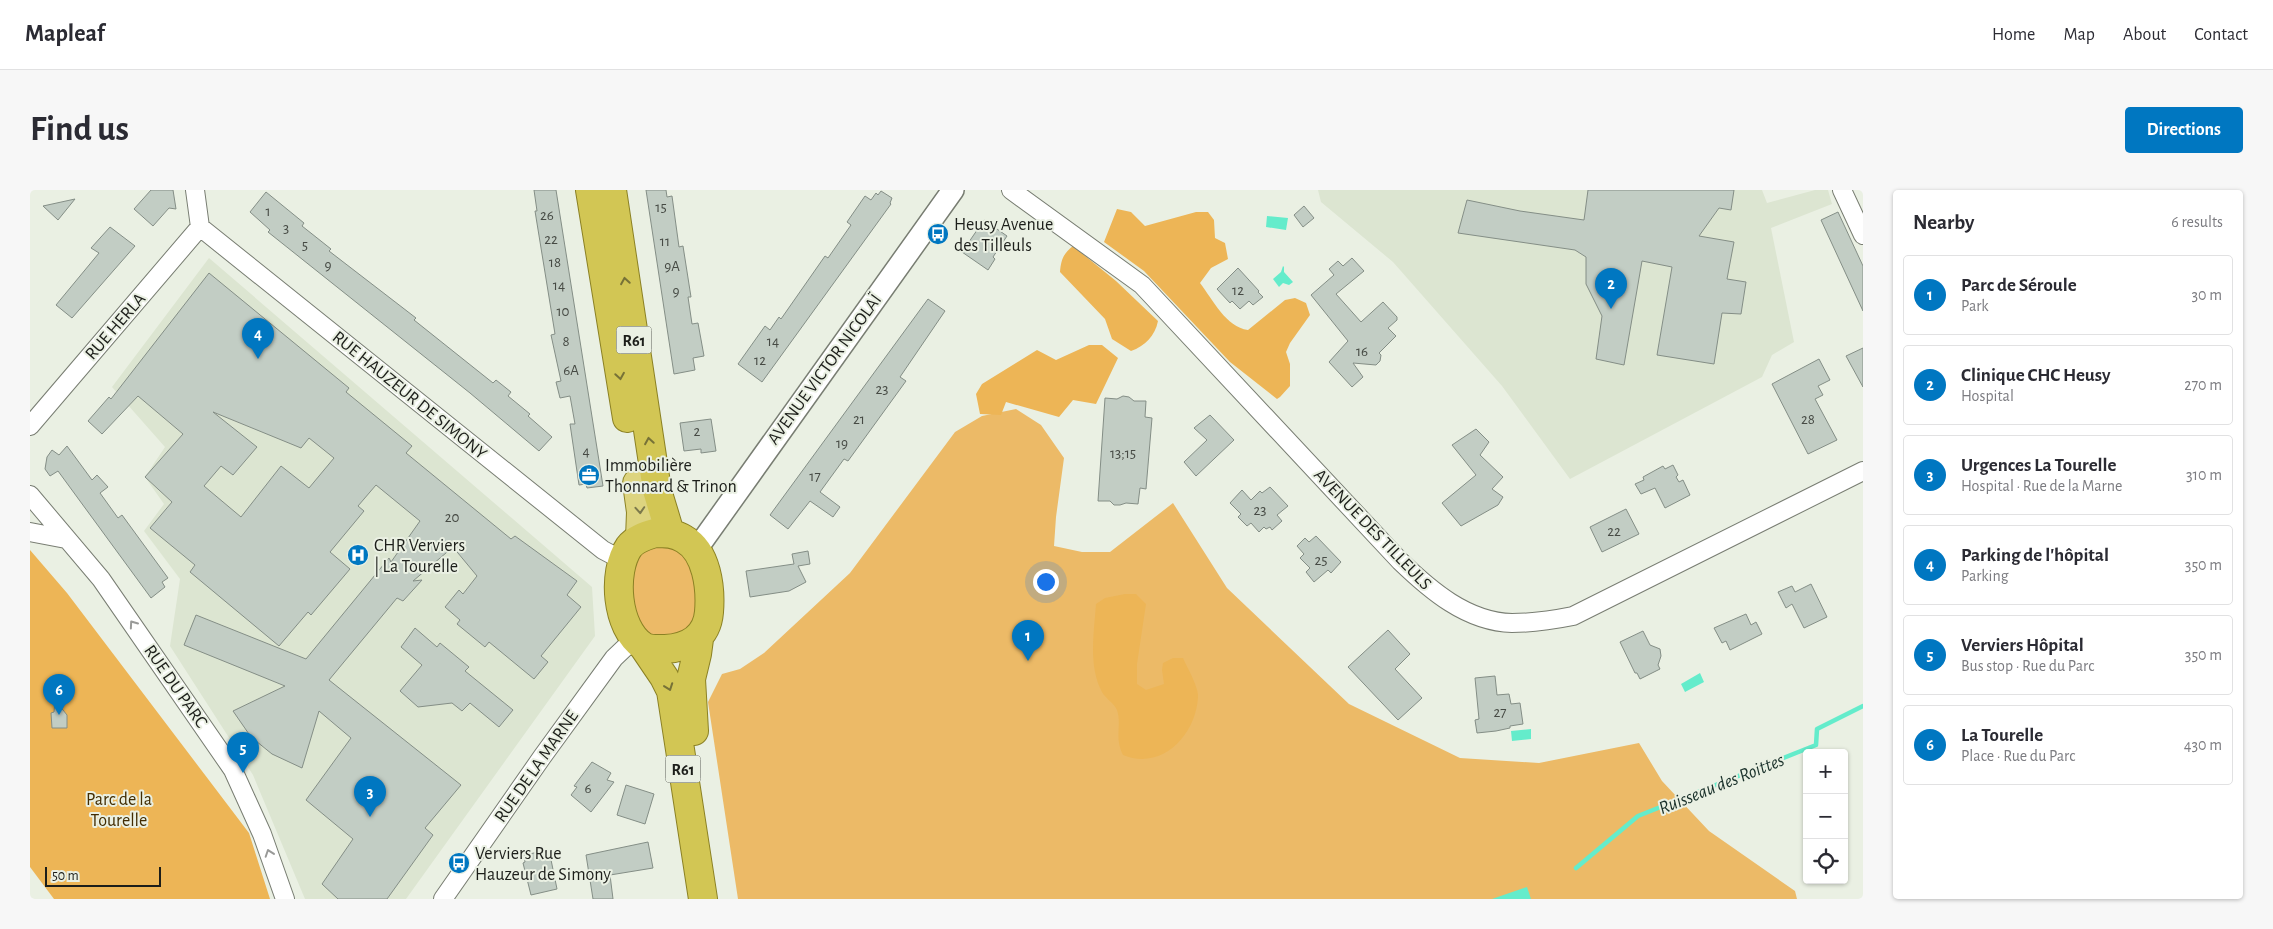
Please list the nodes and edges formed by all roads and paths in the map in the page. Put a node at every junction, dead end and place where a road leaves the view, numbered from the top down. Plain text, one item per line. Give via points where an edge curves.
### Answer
1 (195, 190) edge
2 (590, 190) edge
3 (612, 190) edge
4 (953, 190) edge
5 (1011, 190) edge
6 (1842, 190) edge
7 (200, 227) junction
8 (1863, 235) edge
9 (30, 426) edge
10 (1863, 471) edge
11 (637, 483) joint
12 (30, 495) edge
13 (30, 532) edge
14 (670, 533) junction
15 (640, 538) junction
16 (66, 539) junction
17 (696, 550) junction
18 (622, 560) junction
19 (699, 638) junction
20 (639, 642) junction
21 (285, 899) edge
22 (443, 899) edge
23 (703, 899) edge
24 (720, 899) edge

1 - 7 street
2 -> 11 highway, R61
14 -> 3 highway, R61 via 656,490
4 - 17 street, AVENUE VICTOR NICOLAÏ
5 - 10 street, AVENUE DES TILLEULS via 1142,285 1428,589 1482,617 1510,623 1574,616
6 - 8 street
7 - 9 street, RUE HERLA
7 - 18 street, RUE HAUZEUR DE SIMONY via 603,550
11 -> 15 main road, R61
12 - 16 street, RUE DU PARC
13 - 16 street
14 - 15 highway
14 - 17 highway via 685,539
15 - 18 highway via 630,546
21 -> 16 street, RUE DU PARC via 262,834 233,770 101,579
17 - 19 highway, R61 via 704,565 710,599 708,618
18 - 20 highway, R61 via 618,575 621,605 624,619
19 - 20 highway via 692,644 673,649 652,649
19 - 24 highway, R61 via 691,680 692,713
20 - 22 street, RUE DE LA MARNE via 614,658
20 -> 23 highway, R61 via 671,691

